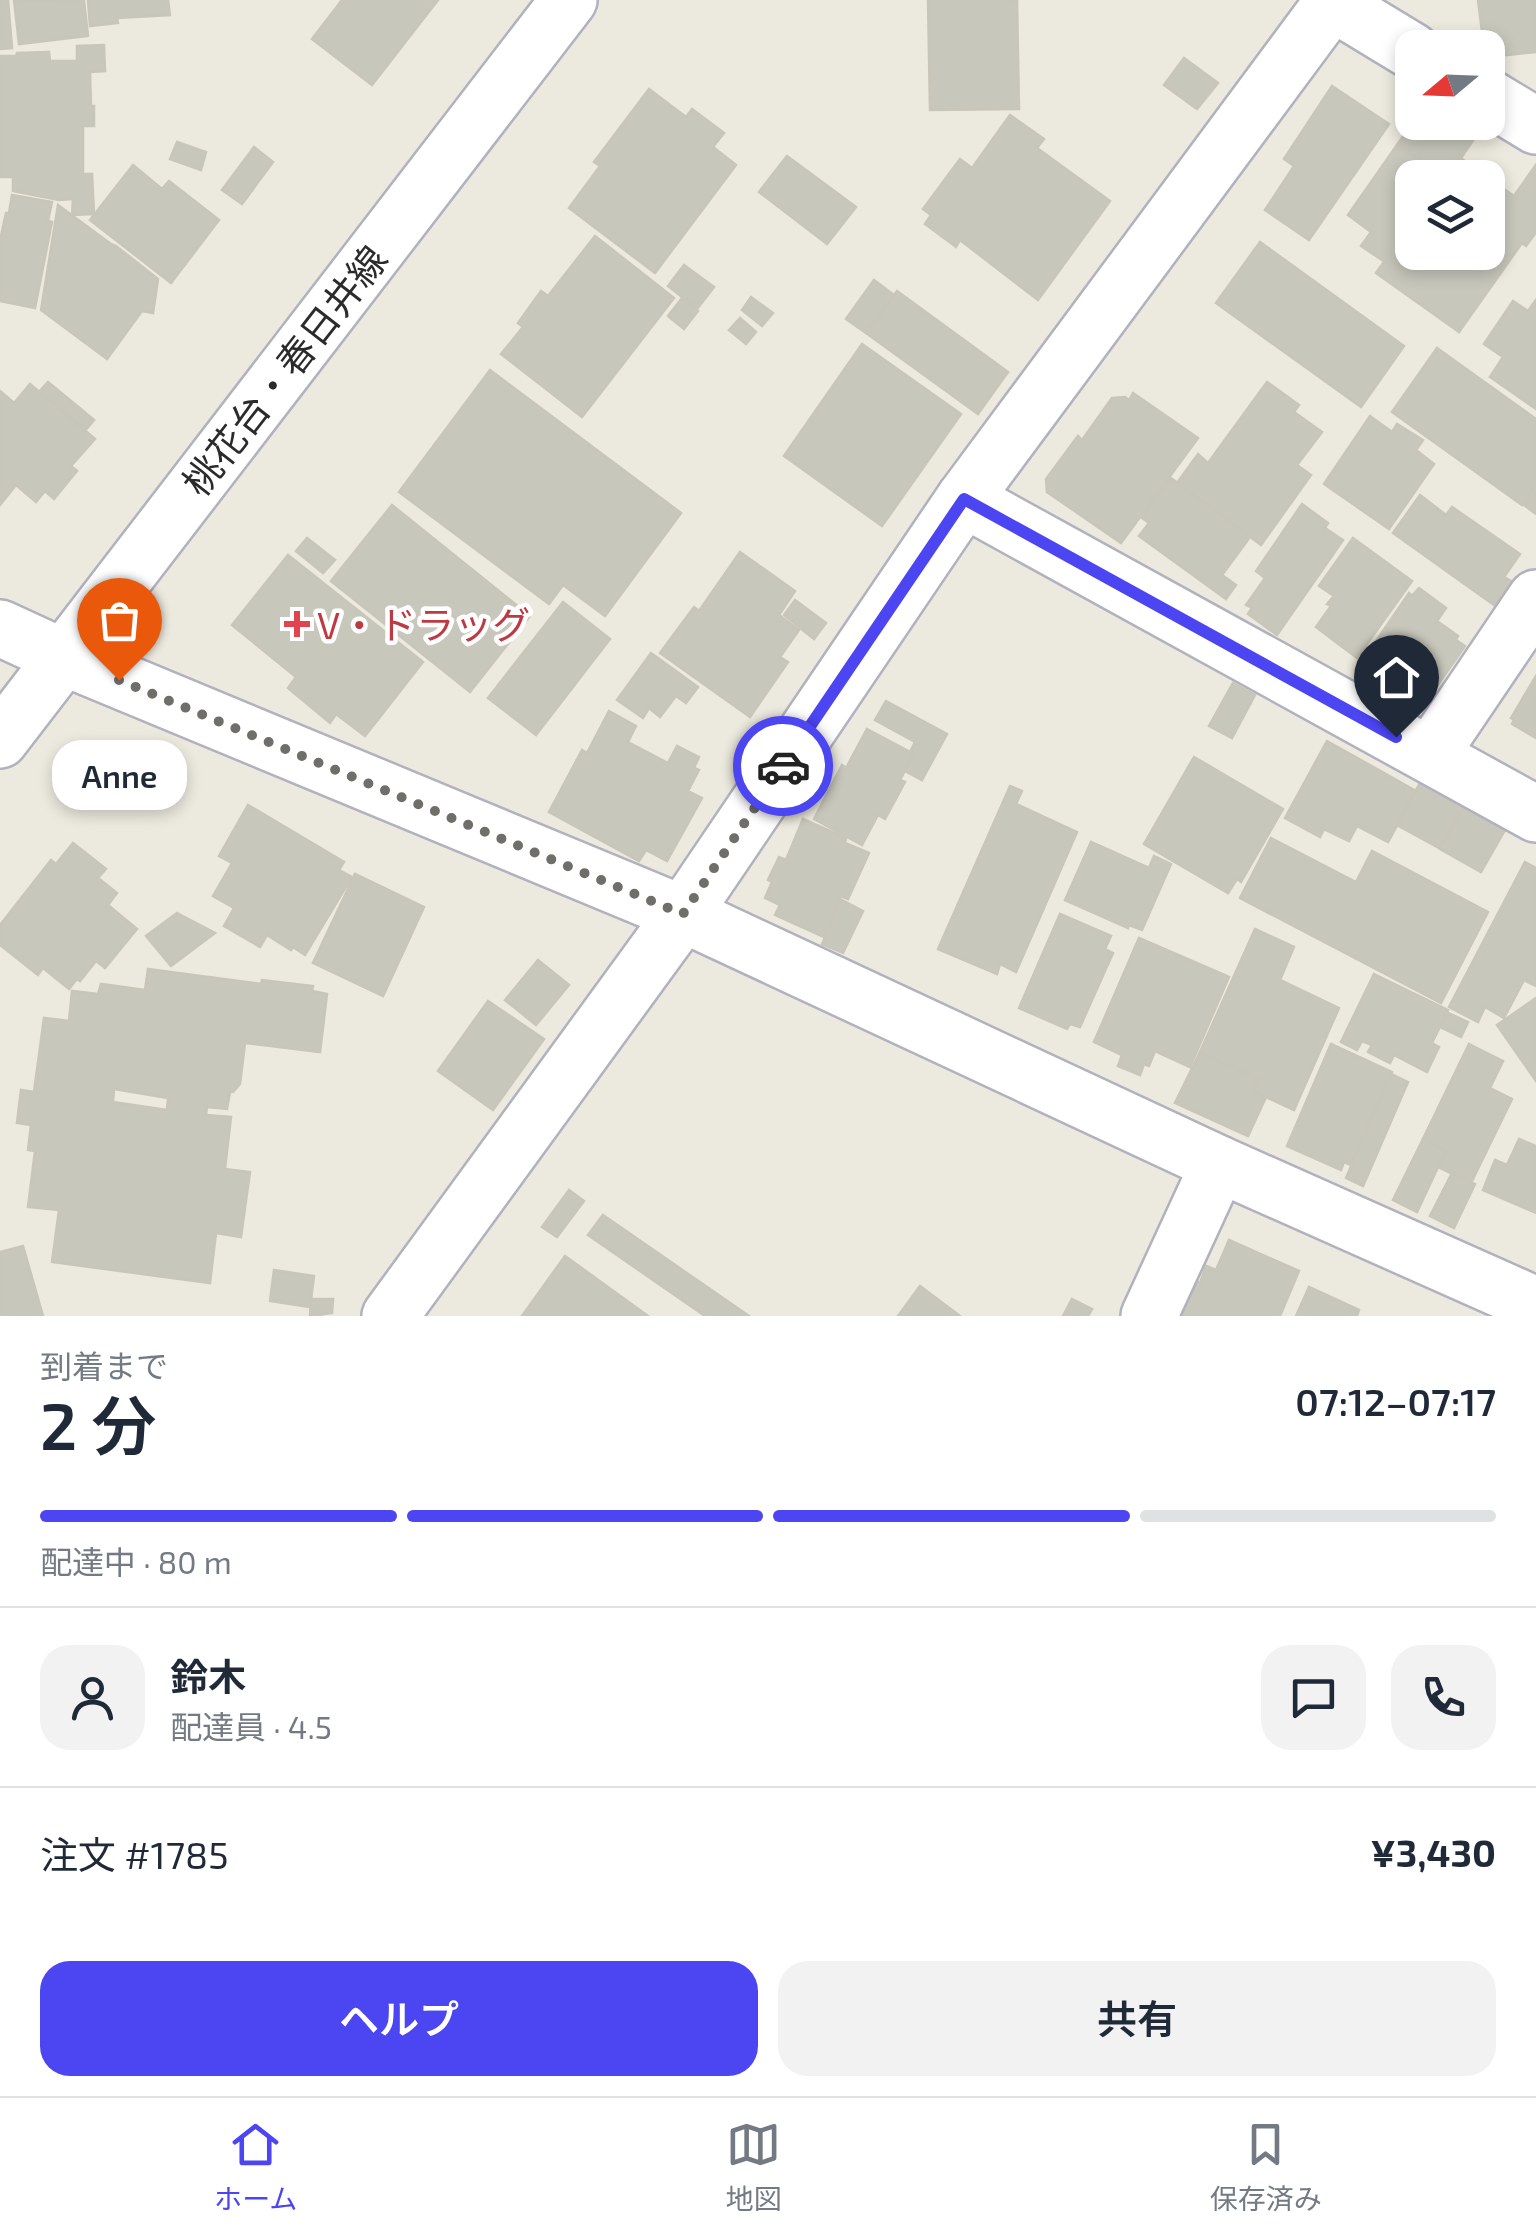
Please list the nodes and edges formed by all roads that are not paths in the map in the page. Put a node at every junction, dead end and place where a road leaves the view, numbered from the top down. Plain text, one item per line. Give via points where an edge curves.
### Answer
1 (569, 0) edge
2 (1331, 1) edge
3 (1395, 41) edge
4 (1505, 107) edge
5 (1536, 126) edge
6 (964, 499) junction
7 (1536, 598) edge
8 (0, 628) edge
9 (63, 658) junction
10 (0, 740) edge
11 (1430, 755) junction
12 (1536, 814) edge
13 (683, 914) junction
14 (1219, 1164) junction
15 (1536, 1305) edge
16 (390, 1316) edge
17 (1149, 1316) edge

1 - 9 street, 桃花台・春日井線
2 - 3 street
2 - 6 street
4 - 5 street
6 - 11 street
6 - 13 street
7 - 11 street
8 - 9 street
9 - 10 street, 桃花台・春日井線
9 - 13 street
11 - 12 street
13 - 14 street
13 - 16 street
14 - 15 street
14 - 17 street

